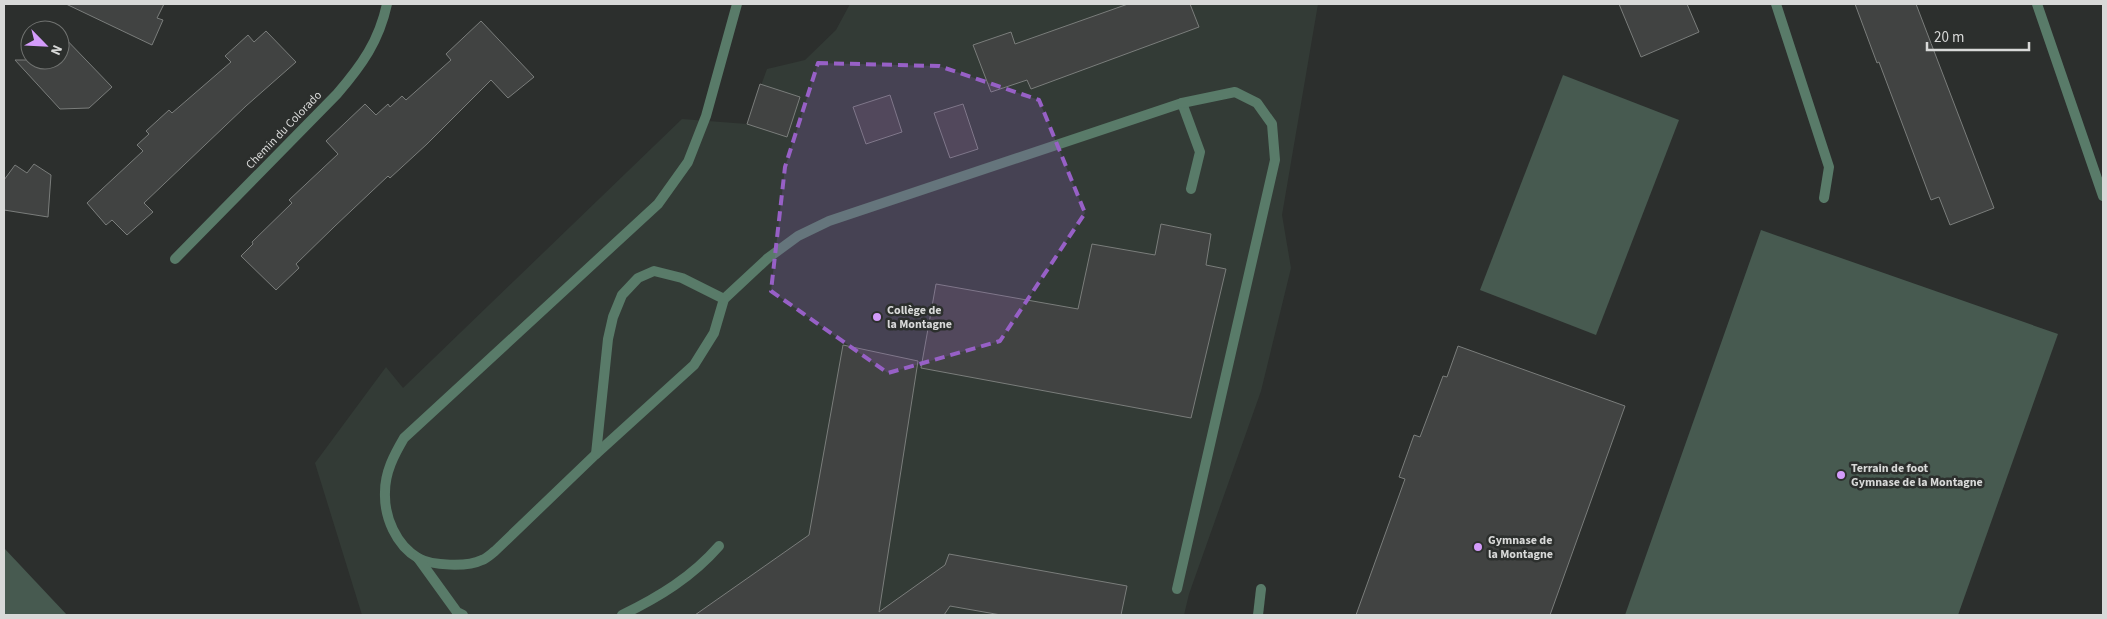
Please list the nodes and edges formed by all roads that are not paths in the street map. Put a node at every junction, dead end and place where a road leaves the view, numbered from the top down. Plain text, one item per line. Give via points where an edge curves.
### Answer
1 (387, 4) edge
2 (737, 4) edge
3 (1776, 4) edge
4 (2037, 4) edge
5 (1182, 103) junction
6 (1192, 189) dead end
7 (2103, 196) edge
8 (1824, 198) dead end
9 (175, 259) dead end
10 (724, 299) junction
11 (596, 454) junction
12 (720, 546) dead end
13 (418, 558) junction
14 (1261, 588) dead end
15 (1177, 589) dead end
16 (464, 615) edge
17 (622, 615) edge
18 (1258, 615) edge

1 - 9 street, Chemin du Colorado via 371,51 338,94
2 - 13 street via 706,116 688,162 658,204 404,438 390,463 384,492 388,521 400,542
3 - 8 street via 1829,167
4 - 7 street
5 - 6 street via 1200,152
5 - 10 street via 830,221 798,236 775,252
5 - 15 street via 1235,92 1257,103 1272,124 1276,160
10 - 11 street via 714,333 694,365
10 - 11 street via 682,278 654,271 638,278 622,295 608,338
11 - 13 street via 495,552 481,561 440,565
12 - 17 street via 703,565 662,595
13 - 16 street via 457,612
14 - 18 street

